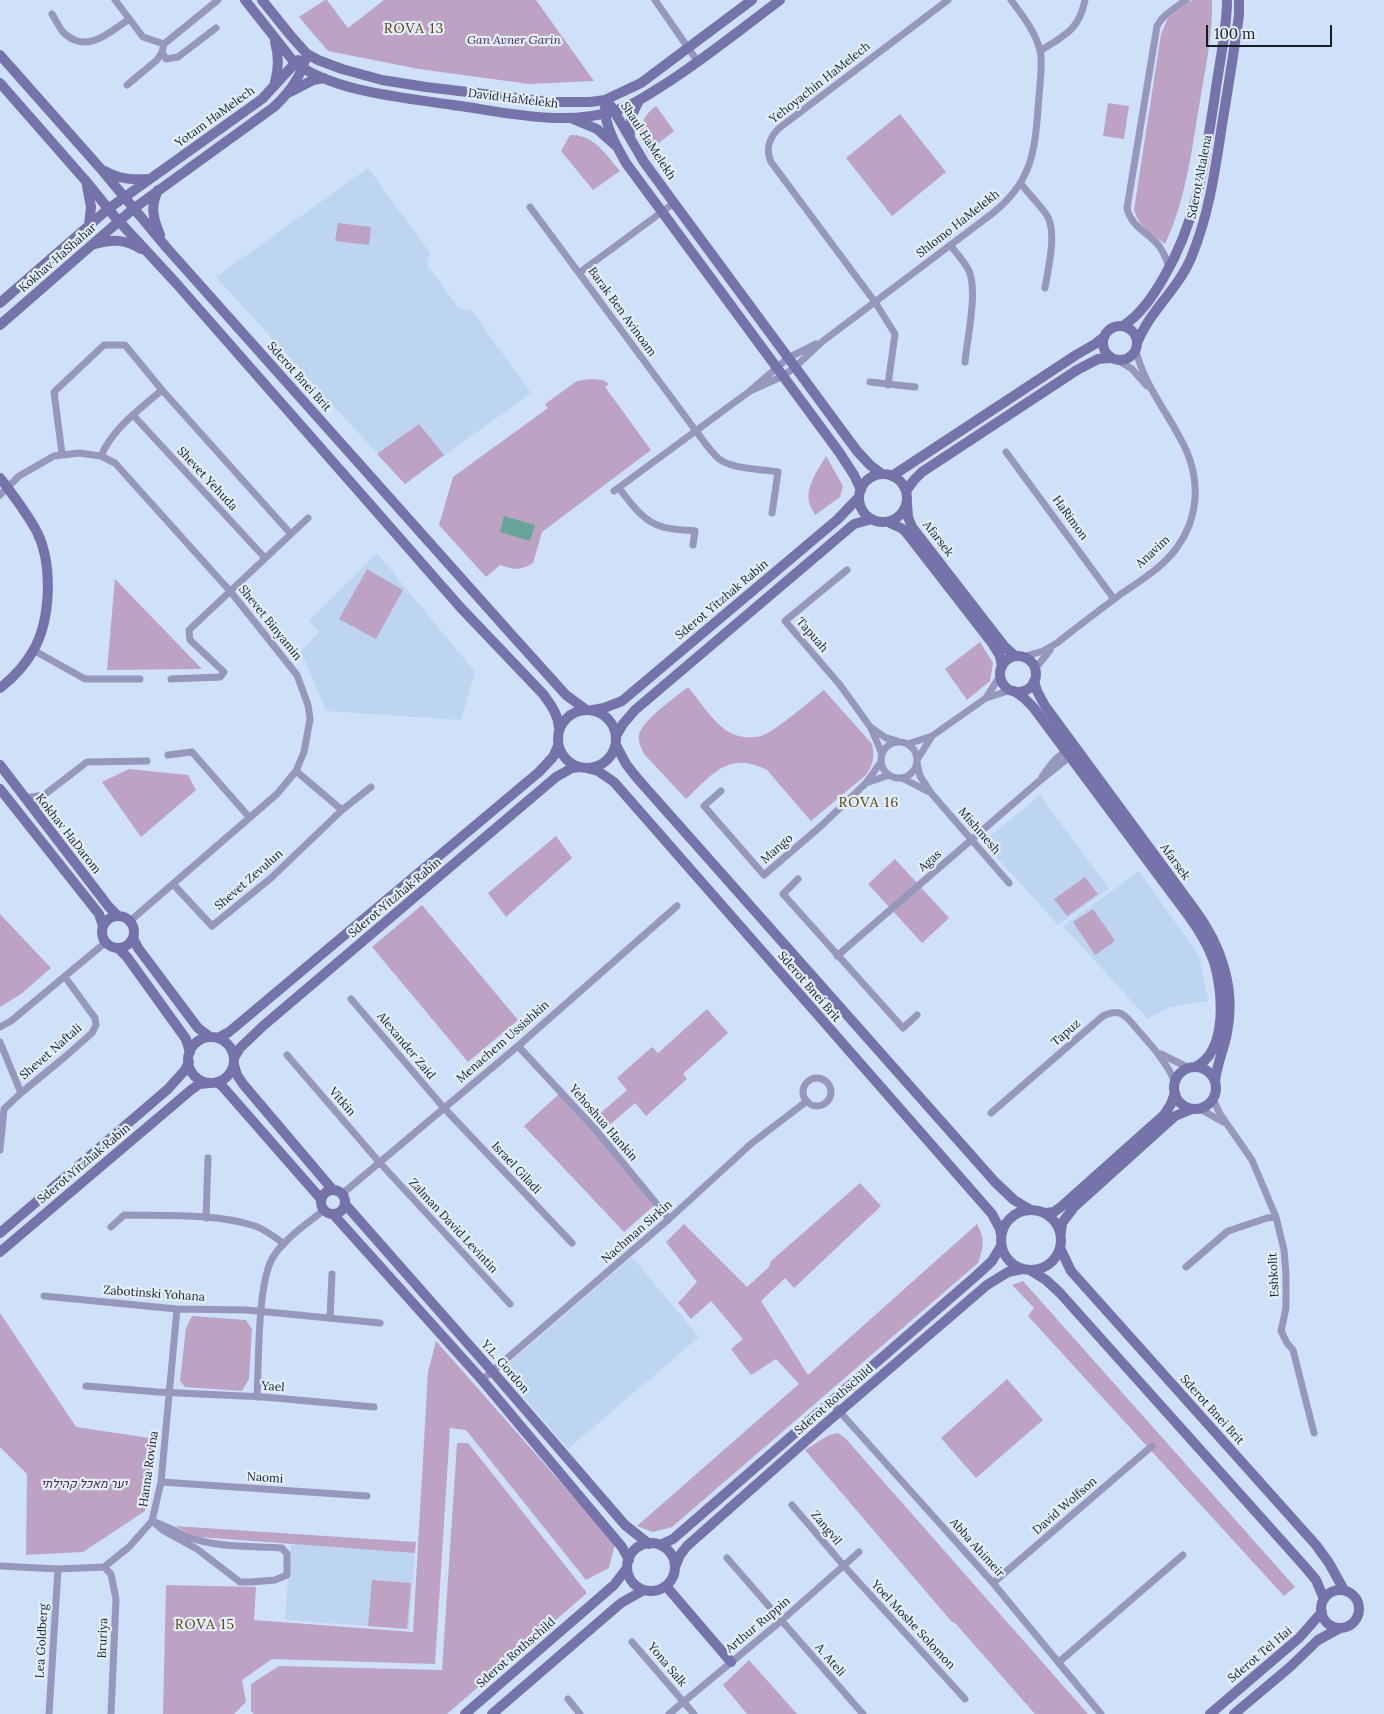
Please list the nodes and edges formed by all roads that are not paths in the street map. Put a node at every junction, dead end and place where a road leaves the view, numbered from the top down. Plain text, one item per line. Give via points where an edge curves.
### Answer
1 (114, 0) edge
2 (218, 0) edge
3 (245, 0) edge
4 (262, 0) edge
5 (654, 0) edge
6 (752, 0) edge
7 (780, 0) edge
8 (948, 0) edge
9 (1011, 0) edge
10 (1085, 0) edge
11 (1186, 0) edge
12 (1226, 0) edge
13 (1239, 0) edge
14 (52, 14) dead end
15 (128, 20) junction
16 (216, 28) dead end
17 (274, 39) junction
18 (688, 47) junction
19 (163, 48) junction
20 (1040, 51) junction
21 (307, 54) junction
22 (0, 55) edge
23 (294, 62) junction
24 (698, 62) junction
25 (303, 69) junction
26 (324, 78) junction
27 (0, 83) edge
28 (127, 85) dead end
29 (273, 88) junction
30 (288, 94) junction
31 (605, 100) junction
32 (639, 101) junction
33 (610, 112) junction
34 (569, 118) junction
35 (630, 139) junction
36 (617, 148) junction
37 (101, 169) junction
38 (149, 179) junction
39 (85, 180) junction
40 (1020, 184) junction
41 (159, 189) junction
42 (124, 198) junction
43 (674, 203) junction
44 (530, 207) dead end
45 (108, 209) junction
46 (133, 209) junction
47 (662, 212) junction
48 (119, 221) junction
49 (89, 225) junction
50 (92, 245) junction
51 (950, 245) junction
52 (166, 247) junction
53 (148, 253) junction
54 (1169, 269) junction
55 (579, 273) junction
56 (1045, 288) dead end
57 (875, 302) junction
58 (0, 303) edge
59 (0, 326) edge
60 (1123, 326) junction
61 (1104, 337) junction
62 (823, 341) junction
63 (1137, 346) junction
64 (788, 358) junction
65 (1114, 359) junction
66 (965, 362) dead end
67 (776, 367) junction
68 (795, 367) junction
69 (783, 376) junction
70 (870, 382) dead end
71 (888, 385) junction
72 (915, 387) dead end
73 (162, 390) junction
74 (1150, 390) junction
75 (750, 391) junction
76 (133, 415) junction
77 (696, 431) junction
78 (1006, 452) dead end
79 (62, 454) junction
80 (101, 456) junction
81 (887, 475) junction
82 (0, 478) edge
83 (906, 491) junction
84 (4, 492) edge
85 (860, 494) junction
86 (907, 503) junction
87 (772, 513) dead end
88 (308, 518) dead end
89 (872, 519) junction
90 (888, 522) junction
91 (290, 533) junction
92 (693, 545) dead end
93 (265, 558) junction
94 (847, 570) dead end
95 (230, 590) junction
96 (1114, 599) junction
97 (1057, 643) junction
98 (33, 650) junction
99 (1019, 657) junction
100 (1035, 669) junction
101 (1001, 672) junction
102 (171, 678) dead end
103 (140, 679) dead end
104 (1034, 681) junction
105 (0, 688) edge
106 (1013, 691) junction
107 (986, 698) junction
108 (589, 709) junction
109 (559, 728) junction
110 (871, 728) junction
111 (932, 736) junction
112 (616, 740) junction
113 (898, 742) junction
114 (908, 744) junction
115 (558, 746) junction
116 (1071, 753) junction
117 (882, 754) junction
118 (168, 755) dead end
119 (147, 761) dead end
120 (917, 761) junction
121 (881, 762) junction
122 (0, 765) edge
123 (583, 768) junction
124 (296, 771) junction
125 (889, 775) junction
126 (902, 778) junction
127 (866, 783) junction
128 (371, 787) dead end
129 (0, 789) edge
130 (721, 791) dead end
131 (931, 794) junction
132 (44, 795) junction
133 (24, 798) junction
134 (342, 810) junction
135 (34, 811) junction
136 (249, 817) junction
137 (971, 840) junction
138 (798, 879) dead end
139 (173, 884) junction
140 (1009, 884) dead end
141 (677, 906) dead end
142 (118, 916) junction
143 (130, 921) junction
144 (103, 926) junction
145 (133, 938) junction
146 (106, 942) junction
147 (118, 948) junction
148 (837, 956) junction
149 (65, 977) junction
150 (351, 999) dead end
151 (917, 1015) dead end
152 (0, 1027) edge
153 (214, 1037) junction
154 (0, 1042) edge
155 (518, 1046) junction
156 (1156, 1050) junction
157 (287, 1055) dead end
158 (189, 1057) junction
159 (234, 1062) junction
160 (1192, 1068) junction
161 (1215, 1081) junction
162 (213, 1082) junction
163 (1175, 1087) junction
164 (21, 1093) junction
165 (1214, 1099) junction
166 (807, 1101) junction
167 (444, 1108) junction
168 (1196, 1109) junction
169 (991, 1113) dead end
170 (1226, 1124) junction
171 (0, 1150) edge
172 (208, 1158) dead end
173 (380, 1163) junction
174 (332, 1190) junction
175 (321, 1199) junction
176 (343, 1199) junction
177 (1029, 1209) junction
178 (328, 1212) junction
179 (1046, 1213) junction
180 (1276, 1217) junction
181 (206, 1218) junction
182 (669, 1219) junction
183 (111, 1226) dead end
184 (0, 1233) edge
185 (1061, 1233) junction
186 (1001, 1241) junction
187 (572, 1243) dead end
188 (284, 1244) junction
189 (1060, 1248) junction
190 (0, 1252) edge
191 (1186, 1268) dead end
192 (1026, 1270) junction
193 (332, 1274) dead end
194 (44, 1296) dead end
195 (510, 1304) dead end
196 (177, 1309) junction
197 (261, 1311) junction
198 (330, 1318) junction
199 (380, 1323) dead end
200 (492, 1371) junction
201 (482, 1380) junction
202 (86, 1386) dead end
203 (170, 1393) junction
204 (257, 1397) junction
205 (831, 1402) junction
206 (374, 1407) dead end
207 (839, 1412) junction
208 (1314, 1433) dead end
209 (1152, 1446) dead end
210 (161, 1482) junction
211 (367, 1496) dead end
212 (792, 1505) dead end
213 (152, 1521) junction
214 (649, 1544) junction
215 (660, 1546) junction
216 (859, 1552) dead end
217 (1182, 1555) dead end
218 (727, 1558) dead end
219 (628, 1564) junction
220 (0, 1566) edge
221 (844, 1566) junction
222 (104, 1567) junction
223 (675, 1567) junction
224 (58, 1569) junction
225 (993, 1583) junction
226 (666, 1586) junction
227 (644, 1590) junction
228 (1344, 1590) junction
229 (1324, 1599) junction
230 (1322, 1612) junction
231 (781, 1621) junction
232 (1340, 1628) junction
233 (632, 1642) dead end
234 (731, 1662) junction
235 (1059, 1662) junction
236 (568, 1699) dead end
237 (965, 1699) dead end
238 (683, 1702) junction
239 (49, 1714) edge
240 (111, 1714) edge
241 (465, 1714) edge
242 (492, 1714) edge
243 (580, 1714) edge
244 (669, 1714) edge
245 (694, 1714) edge
246 (863, 1714) edge
247 (1101, 1714) edge
248 (1210, 1714) edge
249 (1234, 1714) edge

1 - 15 street
2 - 19 street
3 - 17 street, David HaMelekh
4 - 21 street, David HaMelekh
5 - 18 street
6 - 18 street, David HaMelekh
7 - 24 street, David HaMelekh
8 - 57 street, Yehoyachin HaMelech via 778,129 767,147 771,162
9 - 20 street, Shlomo HaMelekh via 1030,26
10 - 20 street via 1074,28
11 - 54 street via 1157,26 1127,208 1131,221 1161,248
12 - 54 street, Sderot Altalena via 1224,34 1198,193
13 - 63 street, Sderot Altalena via 1212,190 1203,226 1190,260 1176,285 1145,325
14 - 15 street via 64,34 78,42 94,42
15 - 19 street via 143,37
16 - 19 street via 178,57 166,59
17 - 23 street, David HaMelekh
17 - 29 street via 279,62
18 - 24 street
18 - 31 street, David HaMelekh via 641,83
19 - 28 street via 157,60
20 - 40 street, Shlomo HaMelekh via 1035,148
21 - 23 street, Yotam HaMelech
21 - 25 street
21 - 31 street, David HaMelekh via 342,69 426,87 550,102
22 - 37 street, Sderot Bnei Brit
23 - 25 street, David HaMelekh
23 - 29 street, Yotam HaMelech
24 - 32 street, David HaMelekh
25 - 26 street, David HaMelekh
25 - 30 street
26 - 30 street via 306,83
26 - 34 street, David HaMelekh via 372,93 528,116
27 - 39 street
29 - 38 street, Yotam HaMelech via 243,114
30 - 41 street via 257,120
31 - 33 street, Shaul HaMelekh
32 - 33 street, David HaMelekh
32 - 35 street via 632,113
33 - 34 street, David HaMelekh
33 - 35 street, Shaul HaMelekh
33 - 36 street, Shaul HaMelekh
34 - 36 street via 597,129
35 - 43 street, Shaul HaMelekh
36 - 47 street, Shaul HaMelekh
37 - 38 street via 126,180
37 - 42 street, Sderot Bnei Brit
38 - 42 street, Yotam HaMelech
39 - 45 street
39 - 49 street via 91,207
40 - 51 street, Shlomo HaMelekh via 1006,202
40 - 56 street via 1048,216 1051,226
41 - 46 street
41 - 52 street via 152,215
42 - 45 street, Yotam HaMelech
42 - 46 street, Sderot Bnei Brit
43 - 47 street
43 - 64 street, Shaul HaMelekh
44 - 55 street, Barak Ben Avinoam
45 - 48 street
45 - 49 street, Kokhav HaShahar
46 - 48 street, Kokhav HaShahar
46 - 52 street, Sderot Bnei Brit
47 - 55 street
47 - 67 street, Shaul HaMelekh
48 - 50 street, Kokhav HaShahar
48 - 53 street
49 - 58 street, Kokhav HaShahar
50 - 53 street via 110,240 126,241
50 - 59 street, Kokhav HaShahar
51 - 57 street, Shlomo HaMelekh
51 - 66 street via 966,265 972,282
52 - 108 street, Sderot Bnei Brit via 553,680 573,701
53 - 109 street via 461,608 542,694 554,709
54 - 60 street, Sderot Altalena via 1141,310
55 - 77 street, Barak Ben Avinoam
57 - 62 street, Shlomo HaMelekh
57 - 71 street, Yehoyachin HaMelech via 895,334
60 - 61 street via 1109,329
60 - 63 street via 1131,329
61 - 65 street via 1104,350
61 - 81 street
62 - 64 street, Shlomo HaMelekh
62 - 68 street, Shlomo HaMelekh
63 - 65 street via 1129,358
63 - 74 street, Anavim
64 - 67 street, Shlomo HaMelekh
64 - 68 street, Shaul HaMelekh
65 - 74 street, Anavim via 1132,370
65 - 83 street via 1098,359 1077,370 922,472
67 - 69 street, Shaul HaMelekh
67 - 75 street, Shlomo HaMelekh
68 - 69 street, Shlomo HaMelekh
68 - 81 street, Shaul HaMelekh via 857,451 870,465
69 - 75 street, Shlomo HaMelekh
69 - 85 street, Shaul HaMelekh via 839,452 854,475
70 - 71 street
71 - 72 street
73 - 76 street
73 - 79 street, Shevet Yehuda via 125,345 104,344 54,392
73 - 91 street, Shevet Yehuda
74 - 96 street, Anavim via 1187,453 1196,483 1195,503 1178,547 1160,565
75 - 77 street, Shlomo HaMelekh
76 - 80 street via 109,440
76 - 93 street, Shevet Yehuda
77 - 87 street, Barak Ben Avinoam via 724,462 778,472
77 - 92 street, Shlomo HaMelekh via 616,490 652,523 695,531
78 - 96 street, HaRimon
79 - 80 street, Shevet Binyamin
79 - 84 street, Shevet Binyamin via 19,476
80 - 95 street, Shevet Binyamin via 115,463
81 - 83 street via 898,479
81 - 85 street via 869,479
82 - 84 street
83 - 86 street
84 - 98 street via 19,504 45,553 47,593 41,632
85 - 89 street via 862,510
85 - 108 street, Sderot Yitzhak Rabin via 838,520 622,701 604,708
86 - 90 street via 900,515
86 - 99 street, Afarsek via 912,527 1005,647
88 - 91 street
89 - 90 street
89 - 112 street via 846,530 635,710
90 - 101 street, Afarsek via 905,531 992,643 1000,656
91 - 93 street
93 - 95 street
94 - 110 street, Tapuah via 784,621
95 - 102 street via 189,630 190,640 224,672 220,677
95 - 124 street, Shevet Binyamin via 297,675 308,705 310,719 304,752
96 - 97 street, Anavim
97 - 99 street, Anavim via 1043,651
97 - 100 street, Anavim
98 - 103 street via 85,679
98 - 105 street
99 - 100 street via 1031,662
99 - 101 street via 1007,660
100 - 104 street
101 - 106 street via 1004,685
101 - 107 street
104 - 106 street via 1026,690
104 - 116 street, Afarsek via 1044,706
106 - 107 street
106 - 116 street, Afarsek via 1033,707
107 - 111 street
108 - 109 street via 569,715
108 - 112 street via 609,719
109 - 115 street
110 - 113 street, Tapuah
110 - 117 street, Tapuah
111 - 114 street
111 - 120 street
112 - 123 street via 612,754 605,762
112 - 177 street, Sderot Bnei Brit via 626,764 637,778 995,1182
113 - 114 street
113 - 117 street via 888,745
114 - 120 street
115 - 123 street via 566,760
115 - 153 street, Sderot Yitzhak Rabin via 539,772 229,1032
116 - 137 street, Agas via 1049,766 1037,783
116 - 160 street, Afarsek via 1188,915 1210,952 1218,980 1219,1029 1210,1054
116 - 161 street, Afarsek via 1211,933 1226,974 1229,1007 1228,1031
117 - 121 street
118 - 136 street via 192,752
119 - 132 street via 87,762
120 - 126 street via 914,771
120 - 131 street, Mishmesh via 920,776
121 - 125 street
121 - 127 street, Mango
122 - 133 street, Kokhav HaDarom
123 - 159 street, Sderot Yitzhak Rabin via 572,768 556,777 263,1026 240,1048
123 - 186 street, Sderot Bnei Brit via 598,771 614,782 992,1214 1000,1229
124 - 134 street
124 - 136 street, Shevet Binyamin via 277,794
125 - 126 street
125 - 127 street, Mango
126 - 131 street, Mishmesh
127 - 130 street, Mango via 764,875 704,806
128 - 134 street, Shevet Zevulun
129 - 144 street, Kokhav HaDarom via 99,914
131 - 137 street, Mishmesh
132 - 133 street
132 - 135 street
133 - 135 street, Kokhav HaDarom
134 - 139 street, Shevet Zevulun via 271,878 212,926
135 - 142 street, Kokhav HaDarom
136 - 139 street, Shevet Binyamin
137 - 140 street, Mishmesh
137 - 148 street, Agas
138 - 148 street via 782,894
139 - 143 street, Shevet Binyamin
141 - 155 street, Menachem Ussishkin
142 - 143 street
142 - 144 street
143 - 145 street via 134,929
144 - 146 street
145 - 147 street via 127,946
145 - 153 street via 198,1028
146 - 147 street
146 - 149 street
147 - 158 street via 186,1039
148 - 151 street via 903,1028
149 - 152 street
149 - 164 street, Shevet Naftali via 95,1018 96,1025 92,1033
150 - 167 street, Alexander Zaid
153 - 158 street via 198,1041
153 - 159 street via 229,1045
154 - 164 street, Shevet Naftali
155 - 167 street, Menachem Ussishkin
155 - 182 street, Yehoshua Hankin via 596,1130
156 - 160 street, Tapuz
156 - 163 street, Tapuz via 1168,1067
156 - 169 street, Tapuz via 1122,1014 1109,1013
157 - 173 street, Vitkin
158 - 162 street via 193,1074 203,1081
158 - 184 street, Sderot Yitzhak Rabin via 185,1070 168,1089
159 - 162 street via 228,1076
159 - 174 street via 243,1084
160 - 161 street via 1207,1071
160 - 163 street via 1179,1075
161 - 165 street
162 - 175 street via 223,1087
162 - 190 street, Sderot Yitzhak Rabin via 199,1084 191,1090
163 - 168 street via 1182,1105
163 - 179 street via 1164,1115 1062,1206
164 - 171 street, Shevet Naftali via 4,1109
165 - 168 street via 1207,1106
165 - 170 street, Eshkolit
166 - 166 street via 819,1106 830,1098 831,1088 826,1081 818,1078 809,1080 803,1093
166 - 182 street, Nachman Sirkin via 752,1143
167 - 173 street, Menachem Ussishkin
167 - 187 street, Israel Giladi
168 - 170 street, Eshkolit
168 - 185 street via 1176,1116 1074,1207 1062,1223
170 - 180 street, Eshkolit via 1252,1160
172 - 181 street
173 - 176 street, Menachem Ussishkin
173 - 195 street, Zalman David Levintin
174 - 175 street via 325,1192
174 - 176 street
175 - 178 street via 321,1206
176 - 178 street via 342,1210
176 - 200 street, Y.L. Gordon
177 - 179 street
177 - 186 street via 1010,1217
178 - 188 street
178 - 201 street
179 - 185 street via 1056,1221
180 - 191 street via 1228,1231
180 - 208 street, Eshkolit via 1286,1274 1286,1308 1281,1331 1293,1350
181 - 183 street via 124,1215
181 - 188 street via 255,1226
182 - 200 street, Nachman Sirkin
185 - 189 street
186 - 192 street via 1008,1261
186 - 205 street, Sderot Rothschild via 992,1261
188 - 197 street via 268,1269
189 - 192 street via 1052,1262 1038,1270
189 - 228 street, Sderot Bnei Brit via 1076,1277 1316,1545
192 - 207 street, Sderot Rothschild via 1008,1272 987,1285
192 - 229 street via 1046,1280 1073,1308 1316,1580
193 - 198 street
194 - 196 street, Zabotinski Yohana
196 - 197 street, Zabotinski Yohana
196 - 203 street, Hanna Rovina
197 - 198 street, Zabotinski Yohana
197 - 204 street
198 - 199 street, Zabotinski Yohana
200 - 201 street, Nachman Sirkin
200 - 214 street, Y.L. Gordon via 625,1525
201 - 219 street via 622,1547
202 - 203 street, Yael
203 - 204 street, Yael
203 - 210 street, Hanna Rovina
204 - 206 street, Yael
205 - 207 street, Abba Ahimeir
205 - 215 street, Sderot Rothschild via 673,1539
207 - 223 street, Sderot Rothschild via 687,1546
207 - 225 street, Abba Ahimeir
209 - 225 street, David Wolfson
210 - 211 street, Naomi
210 - 213 street, Hanna Rovina
212 - 221 street, Zangvil
213 - 213 street via 198,1549 240,1582 276,1580 287,1575 287,1554 282,1548 216,1543 189,1537
213 - 222 street, Hanna Rovina via 129,1547
214 - 215 street
214 - 219 street via 637,1549
215 - 223 street via 671,1554
216 - 221 street, Arthur Ruppin
217 - 235 street
218 - 231 street, A. Ateli
219 - 227 street via 632,1582
219 - 241 street, Sderot Rothschild via 614,1584
220 - 224 street
221 - 231 street, Arthur Ruppin
221 - 237 street, Yoel Moshe Solomon
222 - 224 street
222 - 240 street, Bruriya via 111,1574 116,1599
223 - 226 street
224 - 239 street, Lea Goldberg
225 - 235 street, Abba Ahimeir
226 - 227 street via 655,1591
226 - 234 street
227 - 242 street via 621,1603
228 - 229 street via 1333,1591
228 - 232 street via 1354,1595 1359,1610 1355,1621
229 - 230 street
230 - 232 street via 1330,1624
230 - 248 street, Sderot Tel Hai via 1299,1638
231 - 234 street, Arthur Ruppin
231 - 246 street, A. Ateli
232 - 249 street via 1318,1640
233 - 238 street, Yona Salk
234 - 238 street, Arthur Ruppin
235 - 247 street, Abba Ahimeir
236 - 243 street
238 - 244 street, Arthur Ruppin
238 - 245 street, Yona Salk

